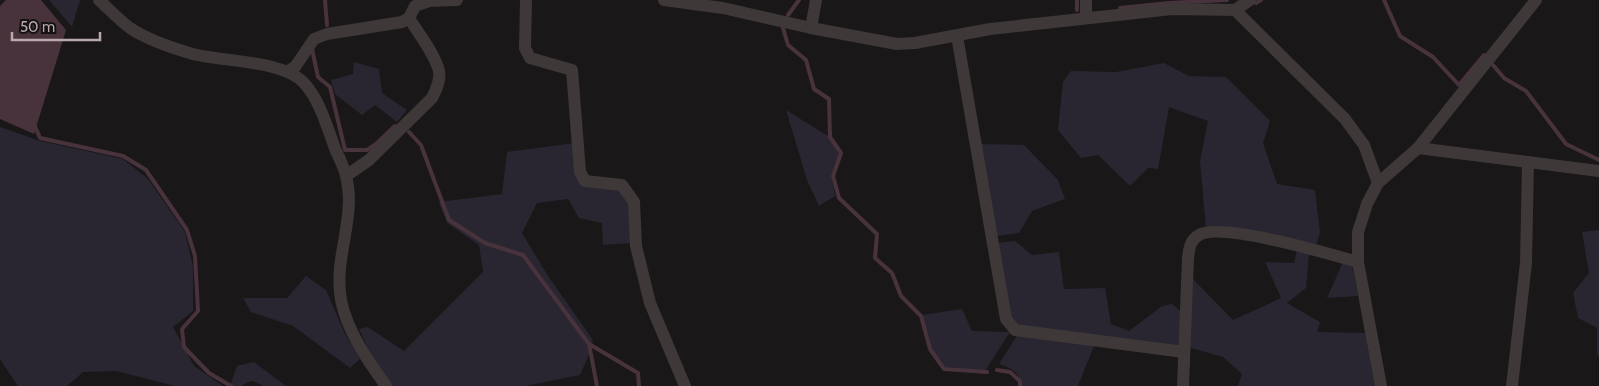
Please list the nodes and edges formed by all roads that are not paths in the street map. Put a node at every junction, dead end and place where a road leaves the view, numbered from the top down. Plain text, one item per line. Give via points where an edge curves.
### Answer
1 (100, 0) edge
2 (457, 0) edge
3 (526, 0) edge
4 (664, 0) edge
5 (816, 0) edge
6 (1086, 0) edge
7 (1250, 0) edge
8 (1536, 0) edge
9 (411, 3) edge
10 (1235, 10) junction
11 (409, 18) junction
12 (1086, 18) junction
13 (810, 28) junction
14 (957, 36) junction
15 (288, 71) junction
16 (1418, 148) junction
17 (1528, 163) junction
18 (1599, 171) edge
19 (346, 176) junction
20 (1378, 184) junction
21 (1358, 262) junction
22 (1184, 352) junction
23 (386, 386) edge
24 (685, 386) edge
25 (1183, 386) edge
26 (1380, 386) edge
27 (1512, 386) edge

1 - 15 street via 130,28 159,42 194,54
2 - 9 street
3 - 24 street via 526,48 530,58 572,70 580,172 585,181 622,185 634,202 636,246 650,303
4 - 13 street via 724,8
5 - 13 street
6 - 12 street
7 - 10 street
8 - 16 street
9 - 11 street
10 - 12 street via 1172,9
10 - 20 street via 1345,119 1364,145
11 - 15 street via 314,39 296,67
11 - 19 street via 439,72 438,86 432,98 369,160
12 - 14 street
13 - 14 street via 897,44
14 - 22 street via 1006,319 1014,330
15 - 19 street via 304,82 315,99
16 - 17 street
16 - 20 street
17 - 18 street
17 - 27 street via 1526,263
19 - 23 street via 348,202 339,264 341,301 348,322
20 - 21 street via 1358,232
21 - 22 street via 1248,235 1200,234 1191,242 1188,258
21 - 26 street
22 - 25 street

